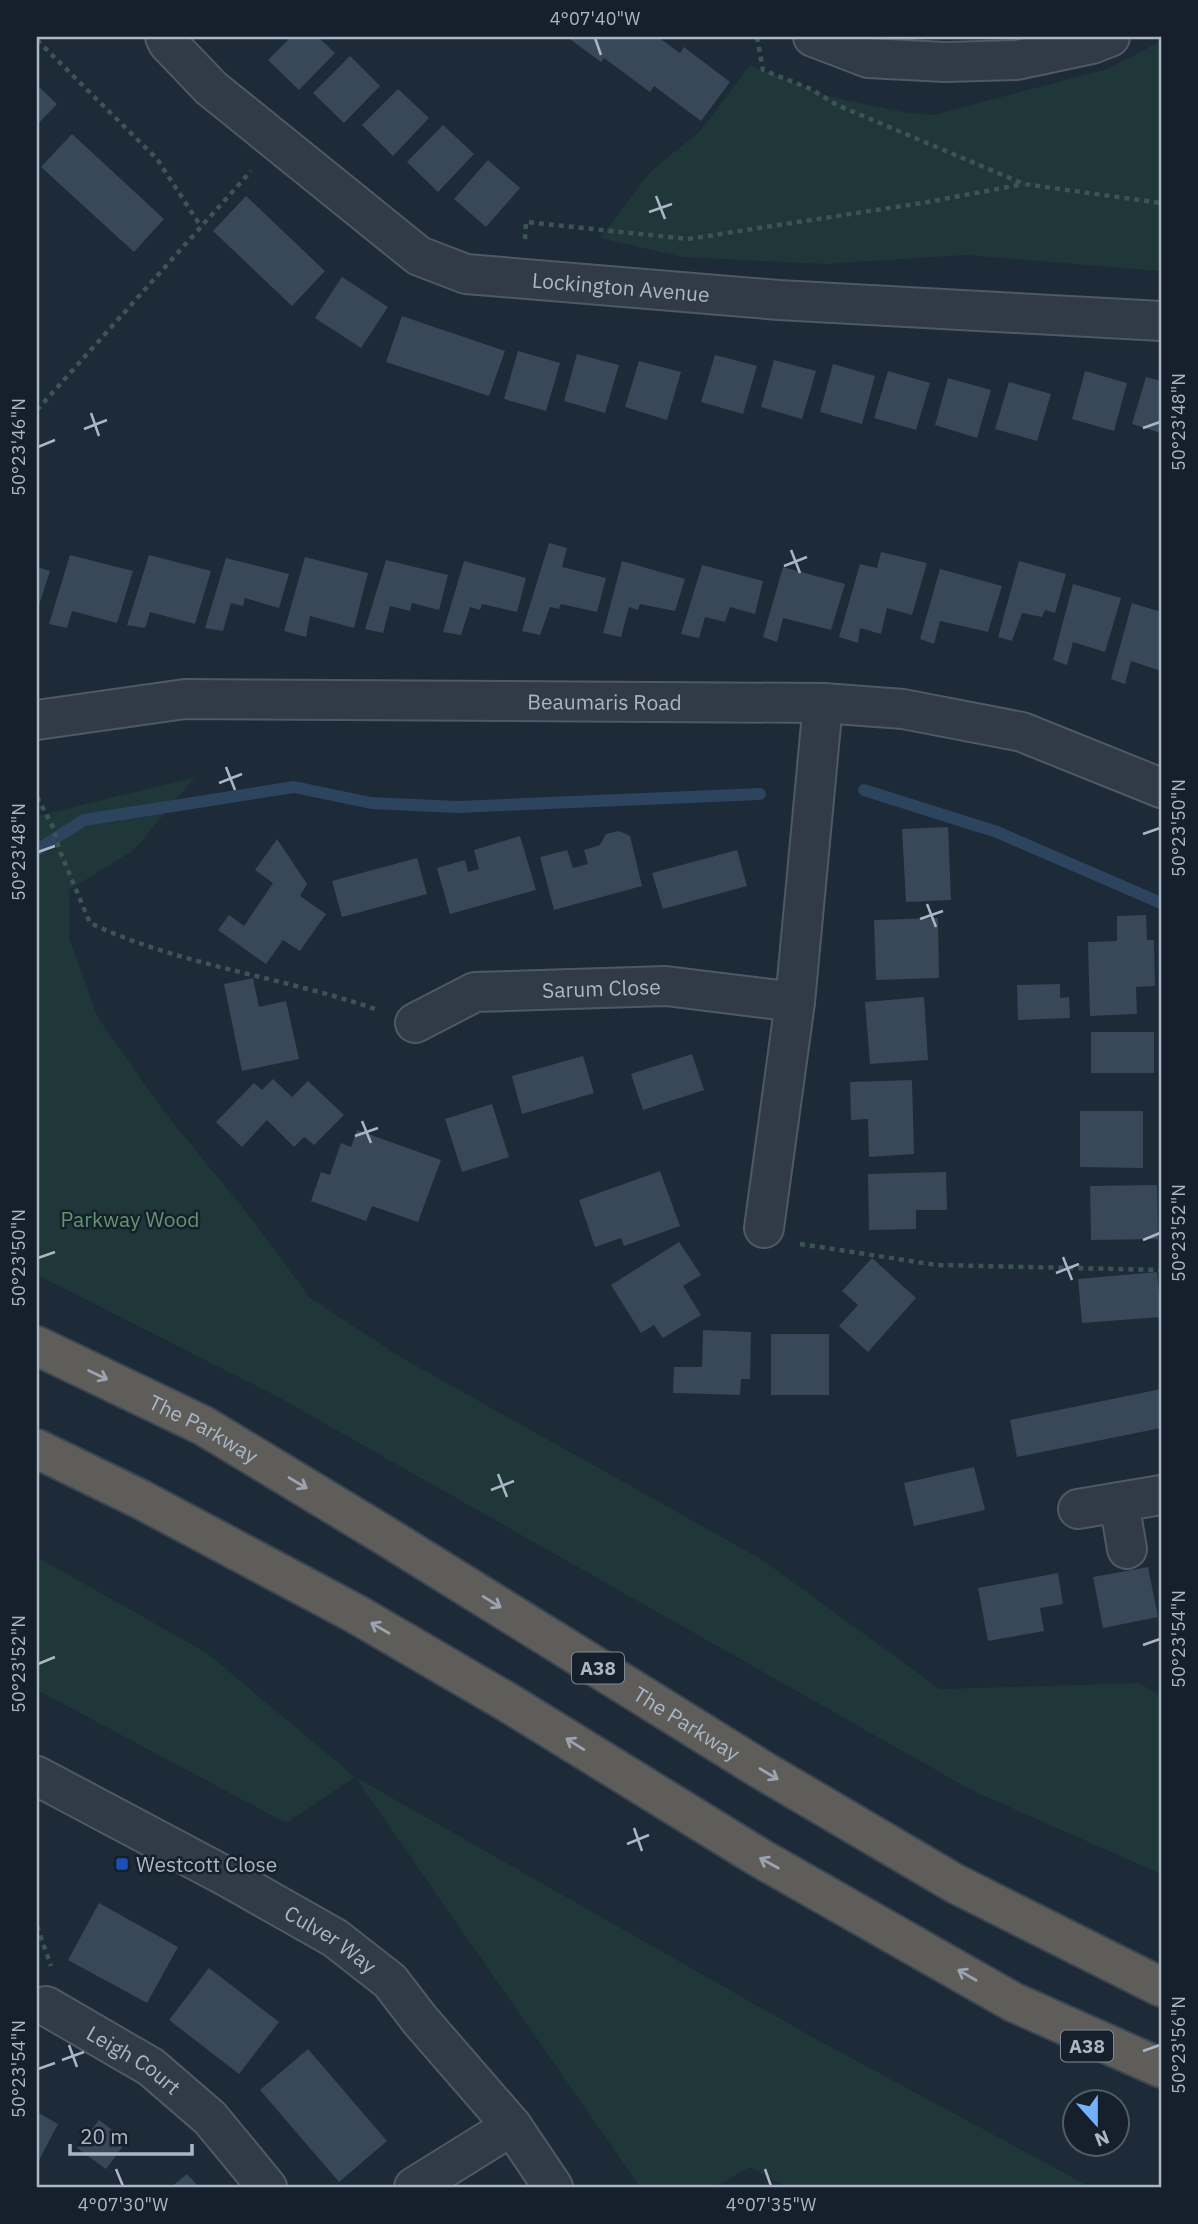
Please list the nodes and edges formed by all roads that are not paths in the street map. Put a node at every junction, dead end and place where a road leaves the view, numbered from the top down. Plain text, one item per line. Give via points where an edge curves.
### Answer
1 (165, 37) edge
2 (813, 37) edge
3 (1110, 37) edge
4 (1161, 321) edge
5 (823, 703) junction
6 (37, 720) edge
7 (1161, 788) edge
8 (795, 1002) junction
9 (415, 1023) road end
10 (764, 1227) road end
11 (37, 1346) edge
12 (37, 1449) edge
13 (1161, 1495) edge
14 (1119, 1502) junction
15 (1078, 1508) dead end
16 (1126, 1549) dead end
17 (37, 1776) edge
18 (1161, 1987) edge
19 (1013, 2002) junction
20 (46, 2006) dead end
21 (1161, 2068) edge
22 (1161, 2090) edge
23 (512, 2126) junction
24 (267, 2187) edge
25 (414, 2187) edge
26 (553, 2187) edge

1 - 4 street, Lockington Avenue via 211,88 419,256 466,274 779,300
2 - 3 street via 868,58 945,62 1017,60
5 - 6 street, Beaumaris Road via 185,699
5 - 7 street, Beaumaris Road via 903,709 1021,732
5 - 8 street
8 - 9 street, Sarum Close via 666,986 475,992
8 - 10 street
11 -> 18 highway, The Parkway / A38 via 204,1426 954,1883
19 -> 12 highway, A38 via 760,1858 356,1614
13 - 14 street
14 - 15 street
14 - 16 street
17 - 23 street, Culver Way via 335,1938 390,1981
19 - 21 highway, A38
19 - 22 highway, A38
20 - 24 street, Leigh Court via 151,2067 211,2118
23 - 25 street
23 - 26 street, Culver Way

